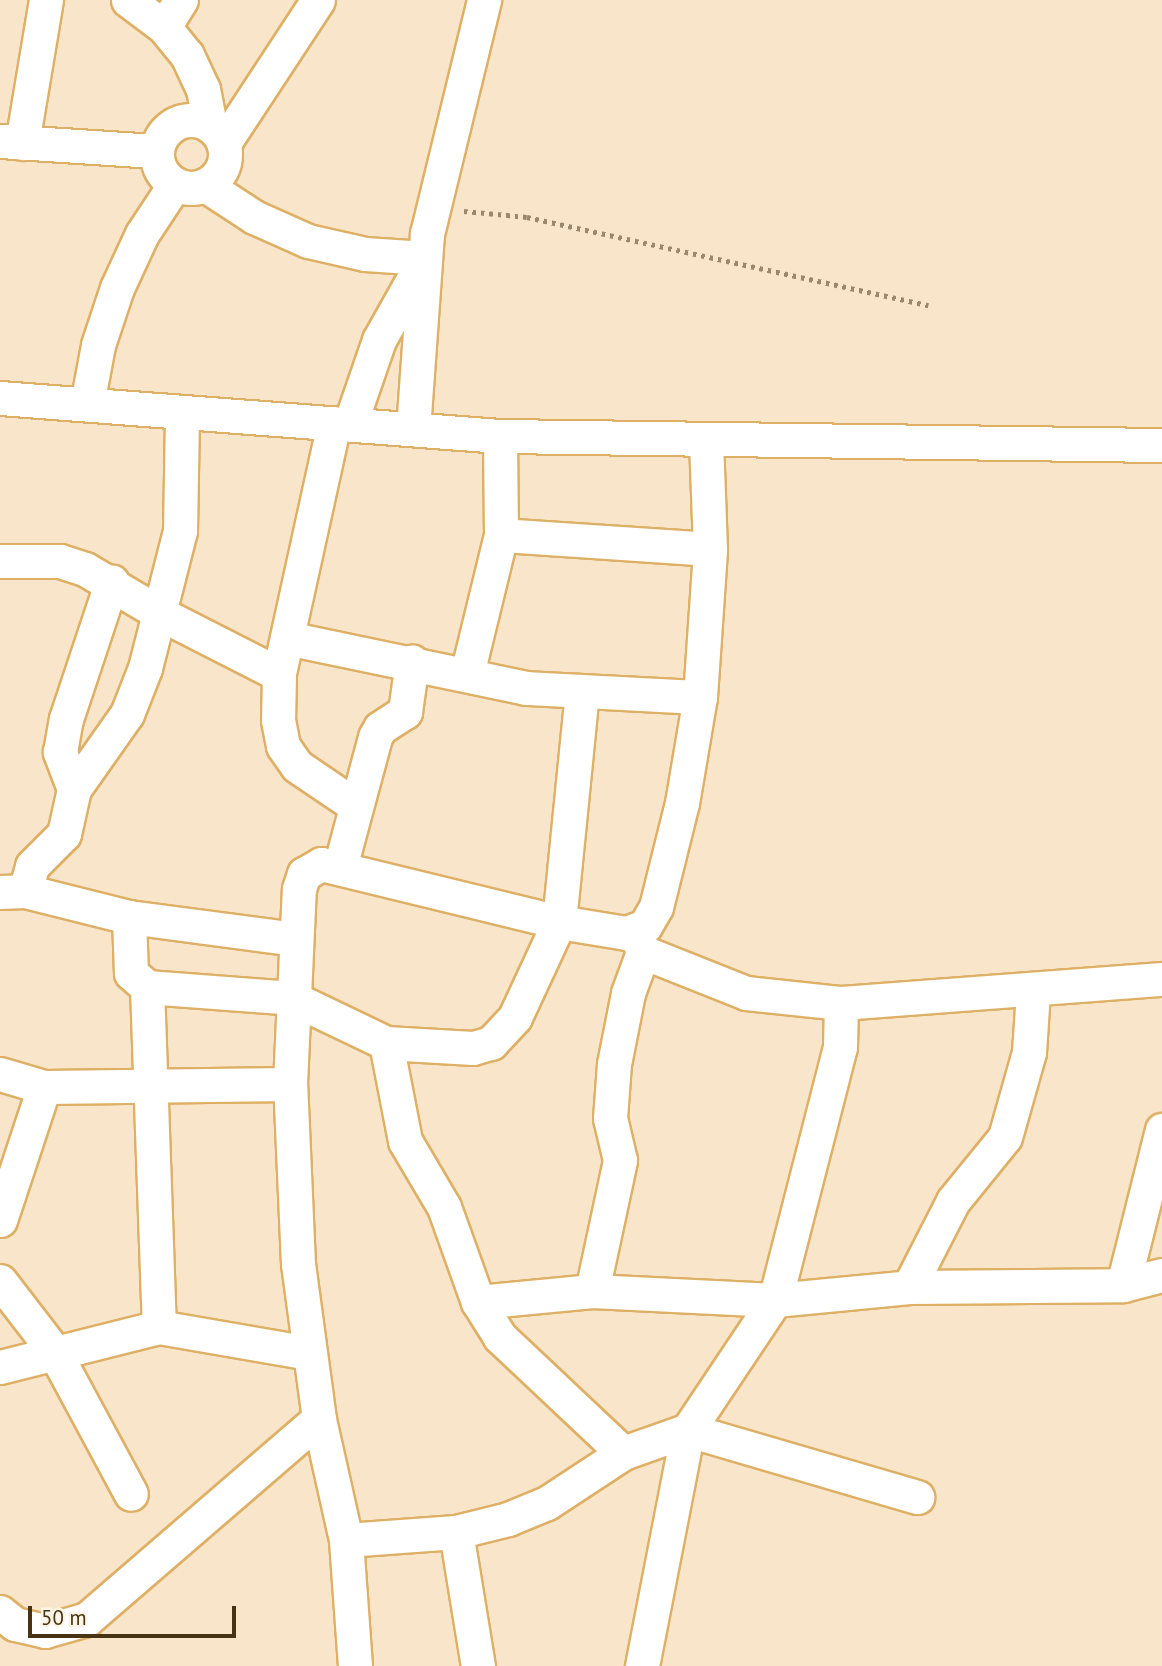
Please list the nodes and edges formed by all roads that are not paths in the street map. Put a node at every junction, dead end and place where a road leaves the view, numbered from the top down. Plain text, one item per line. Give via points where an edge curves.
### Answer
1 (46, 0) edge
2 (128, 0) edge
3 (318, 0) edge
4 (484, 0) edge
5 (172, 13) edge
6 (217, 134) junction
7 (11, 142) edge
8 (156, 151) junction
9 (190, 185) junction
10 (425, 258) junction
11 (0, 398) edge
12 (87, 404) junction
13 (182, 412) junction
14 (342, 424) junction
15 (413, 429) junction
16 (500, 436) junction
17 (706, 439) junction
18 (1162, 445) edge
19 (501, 536) junction
20 (710, 549) junction
21 (0, 561) edge
22 (112, 581) junction
23 (161, 614) junction
24 (287, 638) junction
25 (412, 661) junction
26 (279, 674) junction
27 (467, 674) junction
28 (582, 691) junction
29 (700, 697) junction
30 (74, 789) junction
31 (356, 806) junction
32 (340, 867) junction
33 (12, 891) edge
34 (129, 917) junction
35 (559, 922) junction
36 (295, 939) junction
37 (639, 942) junction
38 (1162, 979) edge
39 (147, 987) junction
40 (1032, 991) junction
41 (292, 998) junction
42 (841, 1003) junction
43 (386, 1043) junction
44 (0, 1074) edge
45 (290, 1084) junction
46 (44, 1087) junction
47 (148, 1088) junction
48 (1162, 1130) edge
49 (0, 1220) edge
50 (1162, 1275) edge
51 (0, 1280) edge
52 (1124, 1284) junction
53 (909, 1287) junction
54 (592, 1291) junction
55 (775, 1300) junction
56 (478, 1302) junction
57 (159, 1327) junction
58 (54, 1350) junction
59 (309, 1353) junction
60 (0, 1367) edge
61 (319, 1419) junction
62 (688, 1430) junction
63 (623, 1453) junction
64 (131, 1494) dead end
65 (916, 1497) dead end
66 (456, 1532) junction
67 (346, 1540) junction
68 (0, 1612) edge
69 (355, 1666) edge
70 (478, 1666) edge
71 (642, 1666) edge

1 - 7 street
2 - 5 street
3 - 6 street
4 - 10 street via 432,208
5 - 6 street
6 - 8 street via 180,121 164,132
6 - 9 street via 224,163
7 - 8 street
8 - 9 street via 160,170
9 - 10 street via 308,241 365,254
9 - 12 street via 142,234 98,345
10 - 14 street via 379,340
10 - 15 street
11 - 12 street
12 - 13 street
13 - 14 street
13 - 23 street via 180,531
14 - 15 street
14 - 24 street
15 - 16 street
16 - 17 street
16 - 19 street
17 - 18 street
17 - 20 street
19 - 20 street
19 - 27 street
20 - 29 street
21 - 22 street via 60,561
22 - 23 street
22 - 30 street via 66,719 60,752
23 - 26 street
23 - 30 street via 127,714
24 - 25 street
24 - 26 street
25 - 27 street
25 - 31 street via 405,712 375,737
26 - 31 street via 283,746 314,781
27 - 28 street via 526,688
28 - 29 street
28 - 35 street
29 - 37 street via 682,803 653,918
30 - 33 street via 64,834
31 - 32 street
32 - 35 street
32 - 36 street via 321,864 304,874
33 - 34 street
34 - 36 street
34 - 39 street via 131,972
35 - 37 street
35 - 43 street via 514,1017 491,1043 473,1048
36 - 41 street
37 - 42 street via 746,993
37 - 54 street via 614,1064 610,1118 621,1160
38 - 40 street
39 - 41 street
39 - 47 street
40 - 42 street
40 - 53 street via 1029,1052 1004,1137 953,1201
41 - 43 street
41 - 45 street
42 - 55 street via 839,1047
43 - 56 street via 405,1140 444,1207
44 - 46 street
45 - 47 street
45 - 59 street via 298,1251
46 - 47 street
46 - 49 street
47 - 57 street
48 - 52 street
50 - 52 street
51 - 58 street
52 - 53 street
53 - 55 street
54 - 55 street
54 - 56 street
55 - 62 street
56 - 63 street via 500,1337
57 - 58 street
57 - 59 street
58 - 60 street
58 - 64 street
59 - 61 street
61 - 67 street
61 - 68 street via 87,1619 45,1631 15,1624
62 - 63 street
62 - 65 street
62 - 71 street
63 - 66 street via 547,1503 508,1520
66 - 67 street
66 - 70 street
67 - 69 street

